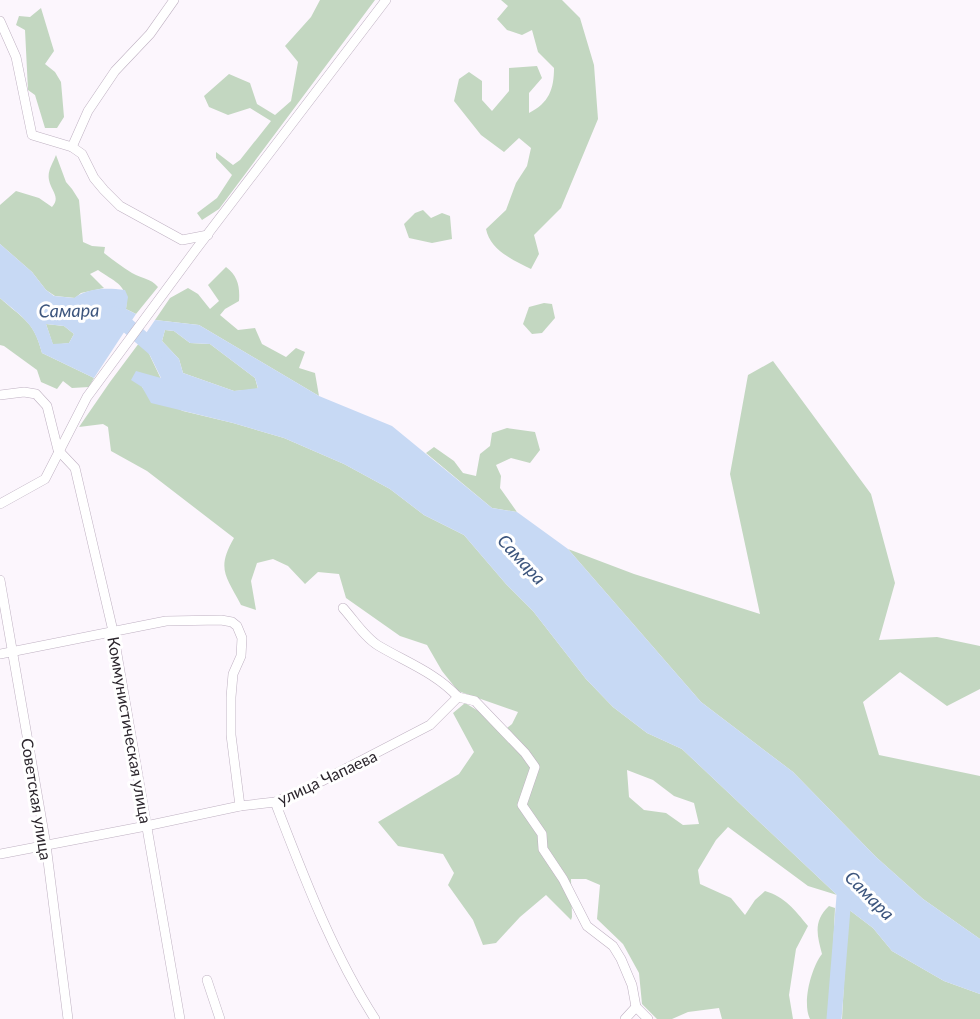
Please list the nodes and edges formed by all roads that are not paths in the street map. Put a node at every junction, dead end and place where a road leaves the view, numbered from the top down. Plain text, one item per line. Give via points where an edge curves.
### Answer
1 (174, 0) edge
2 (386, 0) edge
3 (0, 21) edge
4 (72, 147) junction
5 (208, 235) junction
6 (0, 395) edge
7 (58, 450) junction
8 (0, 504) edge
9 (0, 580) edge
10 (343, 608) dead end
11 (113, 631) junction
12 (13, 651) junction
13 (0, 654) edge
14 (458, 697) junction
15 (275, 802) junction
16 (240, 806) junction
17 (146, 826) junction
18 (46, 845) junction
19 (0, 854) edge
20 (207, 980) dead end
21 (636, 1007) junction
22 (68, 1019) edge
23 (180, 1019) edge
24 (220, 1019) edge
25 (375, 1019) edge
26 (625, 1019) edge
27 (648, 1019) edge

1 - 4 street via 150,34 115,71 88,111
2 - 5 street
3 - 4 street via 16,57 32,135
4 - 5 street via 82,154 99,184 120,206 182,240
5 - 7 street via 87,397
6 - 7 street via 36,394 46,406
7 - 8 street via 45,480
7 - 11 street, Коммунистическая улица via 75,468
9 - 12 street, Советская улица
10 - 14 street via 376,645 407,660 448,686
11 - 12 street
11 - 16 street via 177,621 221,620 237,626 242,638 241,656 233,674 231,735
11 - 17 street, Коммунистическая улица
12 - 13 street
12 - 18 street, Советская улица
14 - 15 street, улица Чапаева via 430,725
14 - 21 street via 475,701 535,767 522,805 542,834 543,849 587,926 613,946 621,959
15 - 16 street, улица Чапаева
15 - 25 street via 316,909
16 - 17 street, улица Чапаева
17 - 18 street, улица Чапаева
17 - 23 street, Коммунистическая улица
18 - 19 street, улица Чапаева
18 - 22 street, Советская улица
20 - 24 street
21 - 26 street
21 - 27 street

